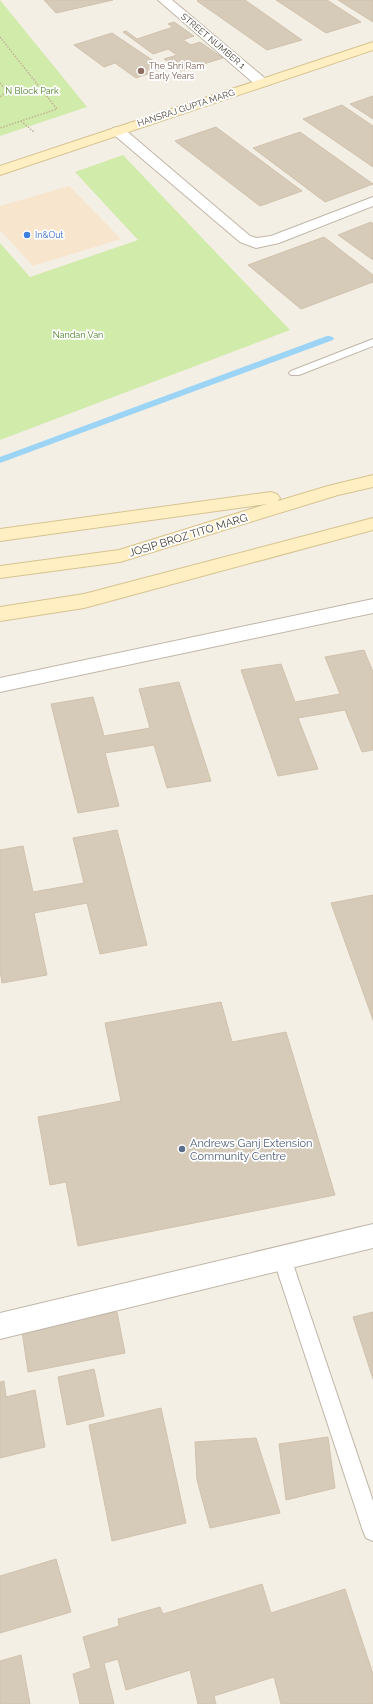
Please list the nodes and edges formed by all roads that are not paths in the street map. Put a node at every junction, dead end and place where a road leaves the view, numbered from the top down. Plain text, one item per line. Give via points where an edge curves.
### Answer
1 (167, 1) edge
2 (373, 46) edge
3 (262, 83) junction
4 (118, 131) junction
5 (0, 171) edge
6 (373, 201) edge
7 (373, 342) edge
8 (295, 374) dead end
9 (373, 481) edge
10 (334, 490) junction
11 (373, 524) edge
12 (0, 535) edge
13 (0, 572) edge
14 (373, 606) edge
15 (0, 614) edge
16 (0, 685) edge
17 (373, 1236) edge
18 (282, 1258) junction
19 (0, 1326) edge
20 (373, 1531) edge

1 - 3 street, STREET NUMBER 1
2 - 3 main road, HANSRAJ GUPTA MARG
3 - 4 main road, HANSRAJ GUPTA MARG
4 - 5 main road, HANSRAJ GUPTA MARG
4 - 6 street via 245,239 256,243 274,240
7 - 8 lane
9 - 10 main road, JOSIP BROZ TITO MARG
10 - 12 main road
10 - 13 main road, JOSIP BROZ TITO MARG via 120,556
11 - 15 main road via 84,601
14 - 16 street
17 - 18 street
18 - 19 street
18 - 20 lane

